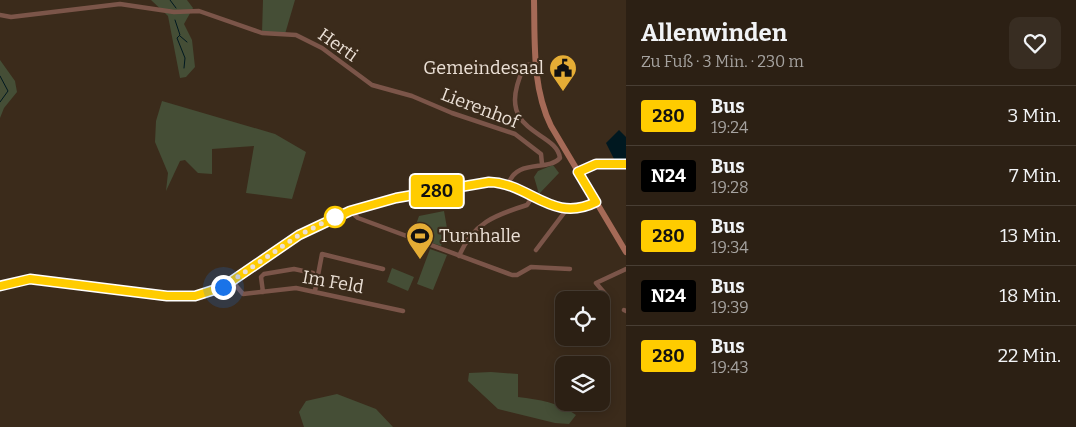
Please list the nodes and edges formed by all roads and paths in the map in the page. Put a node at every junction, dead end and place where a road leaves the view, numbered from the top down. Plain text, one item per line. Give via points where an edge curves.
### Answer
1 (534, 0) edge
2 (0, 15) edge
3 (536, 64) junction
4 (425, 101) joint
5 (542, 164) junction
6 (626, 164) edge
7 (578, 172) junction
8 (508, 185) junction
9 (533, 196) junction
10 (596, 202) junction
11 (567, 209) junction
12 (350, 211) junction
13 (536, 250) dead end
14 (626, 252) edge
15 (459, 256) junction
16 (383, 269) dead end
17 (570, 269) dead end
18 (626, 269) edge
19 (313, 273) dead end
20 (232, 281) junction
21 (0, 286) edge
22 (315, 291) junction
23 (603, 291) edge
24 (264, 292) junction
25 (403, 311) dead end

1 - 3 street
2 - 4 street, Herti via 11,17 120,4 174,12 199,11 262,33 296,35 322,48 372,85
3 - 5 street, Lierenhof via 527,65 522,72 515,102 522,120 559,153 558,161
3 - 7 street via 539,96 545,115
4 - 5 street, Lierenhof via 515,134 541,154
5 - 8 street, Lierenhof via 516,172
6 - 7 street via 596,164
7 - 10 street
8 - 9 street
8 - 12 street via 489,182 396,198
9 - 11 street
9 - 15 street via 527,205 505,211 476,229 467,238
10 - 11 street
10 - 14 street
11 - 13 street
12 - 15 street via 358,218
12 - 20 street via 299,235
15 - 17 street via 512,275 531,266
16 - 22 street via 322,254
18 - 23 street via 596,283
19 - 24 street via 294,269 264,274 261,277
20 - 21 street via 214,291 186,297 41,280 20,280
20 - 24 street, Im Feld via 243,294
22 - 24 street, Im Feld via 296,288
22 - 25 street, Im Feld

